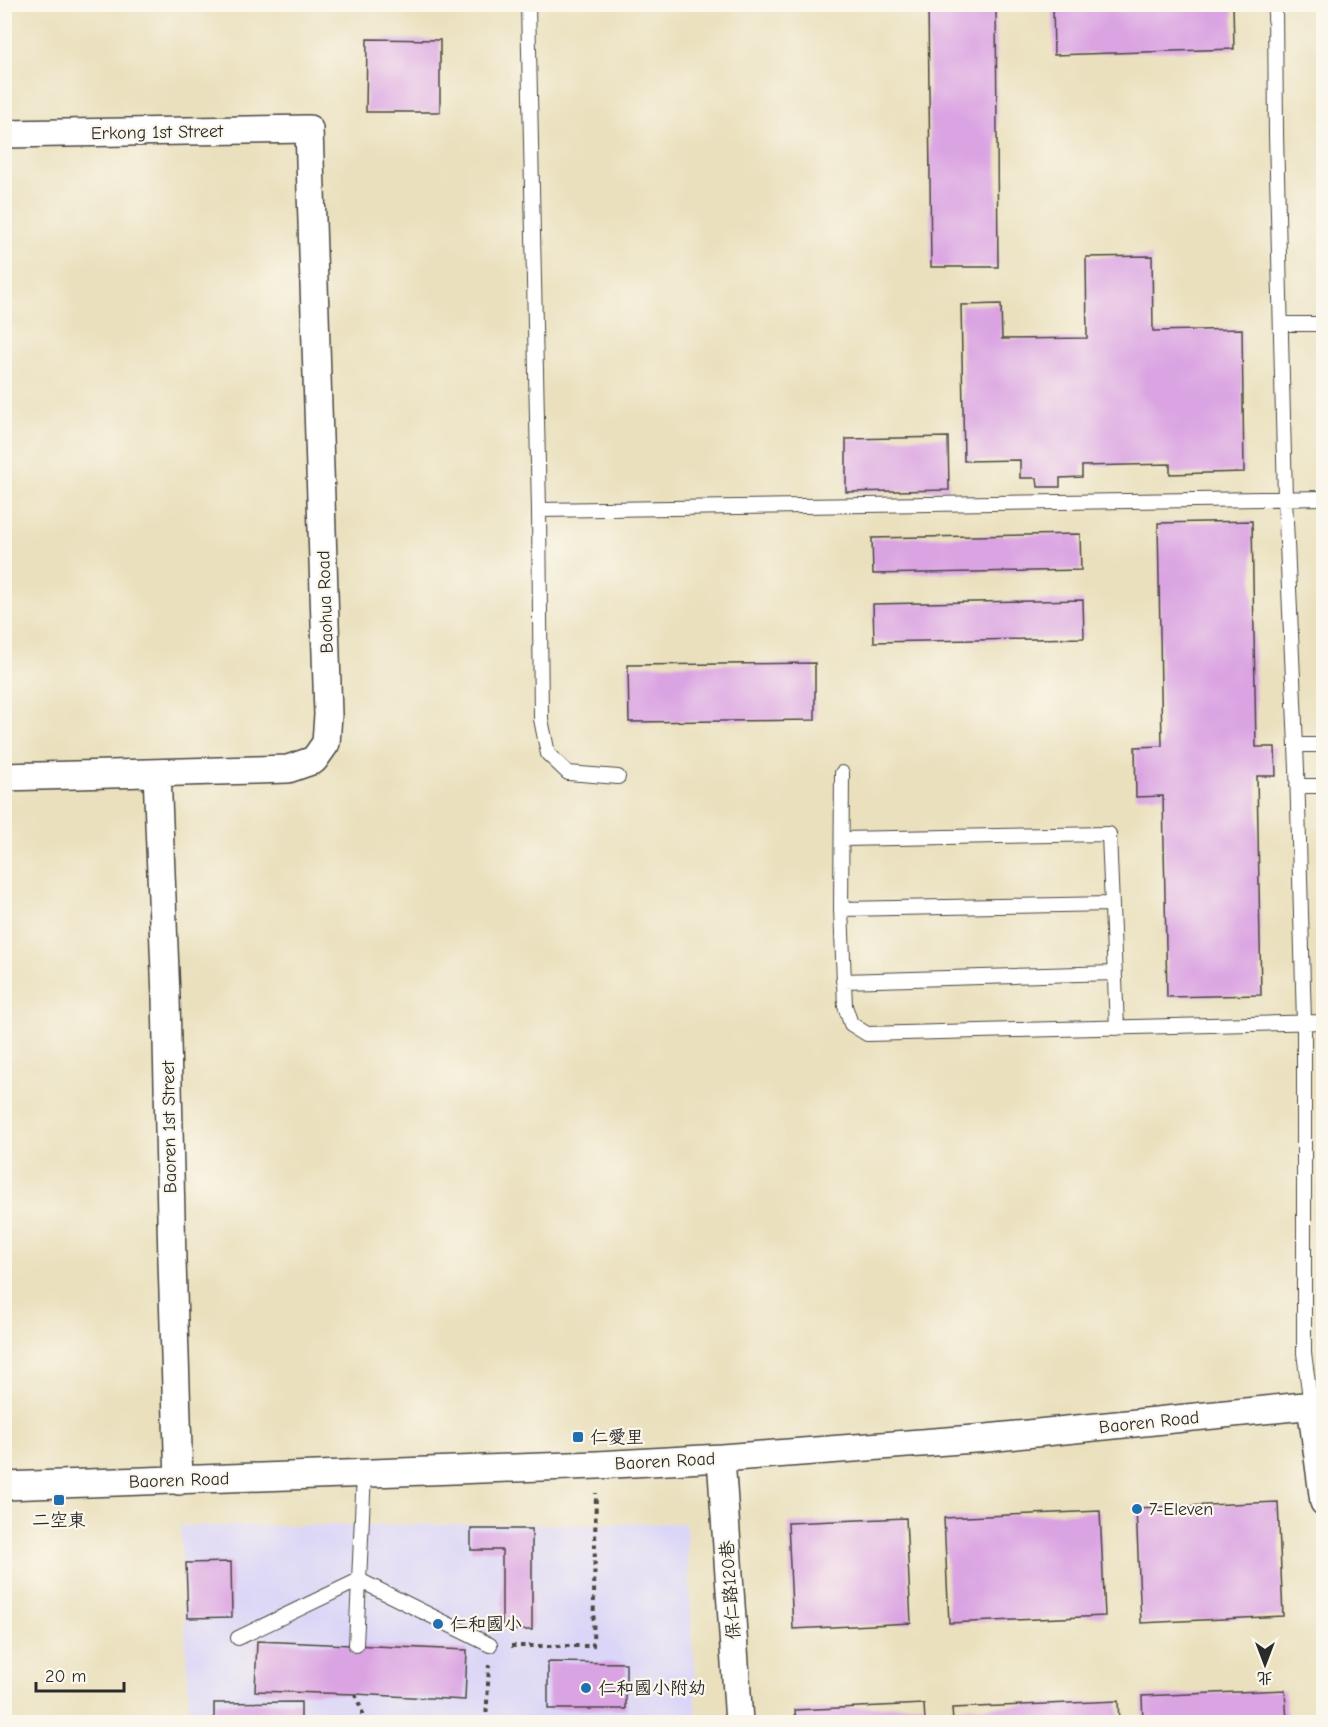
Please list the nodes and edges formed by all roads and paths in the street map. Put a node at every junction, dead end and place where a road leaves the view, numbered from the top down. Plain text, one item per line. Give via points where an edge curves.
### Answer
1 (528, 4) edge
2 (1275, 4) edge
3 (309, 129) joint
4 (4, 134) edge
5 (1281, 324) junction
6 (1323, 324) edge
7 (1285, 498) junction
8 (1323, 498) edge
9 (539, 510) junction
10 (1296, 745) junction
11 (1323, 745) edge
12 (158, 773) junction
13 (842, 773) dead end
14 (4, 777) edge
15 (618, 777) dead end
16 (1297, 786) junction
17 (1323, 786) edge
18 (842, 839) junction
19 (1111, 904) junction
20 (840, 909) junction
21 (1115, 973) junction
22 (843, 981) junction
23 (1304, 1022) junction
24 (1323, 1022) edge
25 (1117, 1028) junction
26 (1317, 1405) edge
27 (721, 1458) junction
28 (597, 1465) junction
29 (364, 1474) junction
30 (179, 1480) junction
31 (4, 1486) edge
32 (1323, 1502) edge
33 (358, 1580) junction
34 (238, 1638) dead end
35 (356, 1645) dead end
36 (490, 1646) junction
37 (355, 1694) dead end
38 (362, 1722) edge
39 (486, 1722) edge
40 (739, 1722) edge

1 - 9 lane
2 - 5 lane
3 - 4 street, Erkong 1st Street
3 - 12 street, Baohua Road via 326,743 314,760 288,769
5 - 6 lane
5 - 7 lane
7 - 8 lane
7 - 9 lane
7 - 10 lane
9 - 15 lane via 541,719 548,754 568,773
10 - 11 lane
10 - 16 lane
12 - 14 street, Baohua Road
12 - 30 street, Baoren 1st Street
13 - 18 lane
16 - 17 lane
16 - 23 lane
18 - 19 lane via 1109,834
18 - 20 lane
19 - 20 lane
19 - 21 lane
20 - 22 lane
21 - 22 lane
21 - 25 lane
22 - 25 lane via 850,1024 867,1034
23 - 24 lane
23 - 25 lane
23 - 26 lane via 1304,1353
26 - 27 street, Baoren Road via 999,1437
26 - 32 street
27 - 28 street, Baoren Road
27 - 40 street, 保仁路120巷
28 - 29 street, Baoren Road
28 - 36 path via 593,1646
29 - 30 street, Baoren Road
29 - 33 lane
30 - 31 street, Baoren Road
33 - 34 lane
33 - 35 lane
33 - 36 lane
36 - 39 path
37 - 38 path

